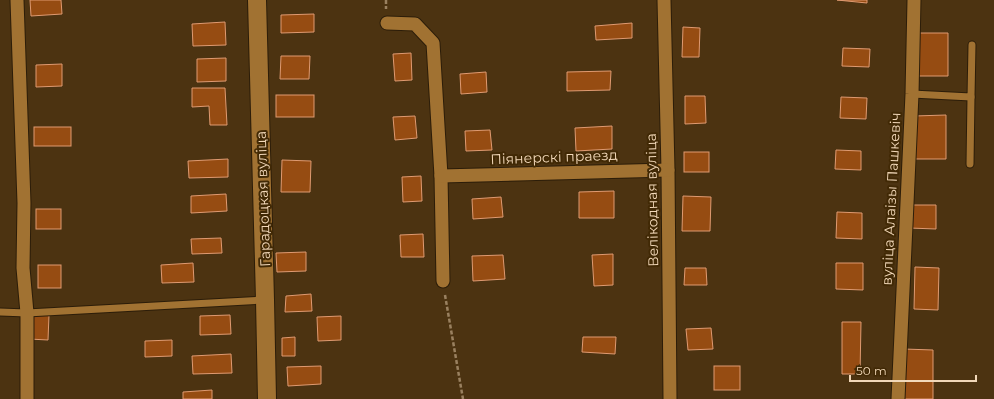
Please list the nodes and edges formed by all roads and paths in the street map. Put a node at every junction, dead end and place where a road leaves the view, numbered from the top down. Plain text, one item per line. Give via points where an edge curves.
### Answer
1 (17, 0) edge
2 (257, 0) edge
3 (664, 0) edge
4 (914, 0) edge
5 (387, 23) dead end
6 (972, 45) dead end
7 (912, 94) junction
8 (971, 97) junction
9 (970, 164) dead end
10 (668, 170) junction
11 (441, 176) junction
12 (443, 281) joint
13 (265, 300) junction
14 (0, 312) edge
15 (27, 313) junction
16 (27, 399) edge
17 (267, 399) edge
18 (463, 399) edge
19 (670, 399) edge
20 (898, 399) edge

1 - 15 street via 24,203 23,268
2 - 13 street, Гарадоцкая вуліца
3 - 10 street, Велікодная вуліца
4 - 7 street, вуліца Алаізы Пашкевіч
5 - 11 street via 415,24 434,43
6 - 8 lane
7 - 8 lane
7 - 20 street, вуліца Алаізы Пашкевіч
8 - 9 lane
10 - 11 street, Піянерскі праезд
10 - 19 street, Велікодная вуліца
11 - 12 street
12 - 18 path
13 - 15 lane
13 - 17 street, Гарадоцкая вуліца
14 - 15 lane
15 - 16 street

